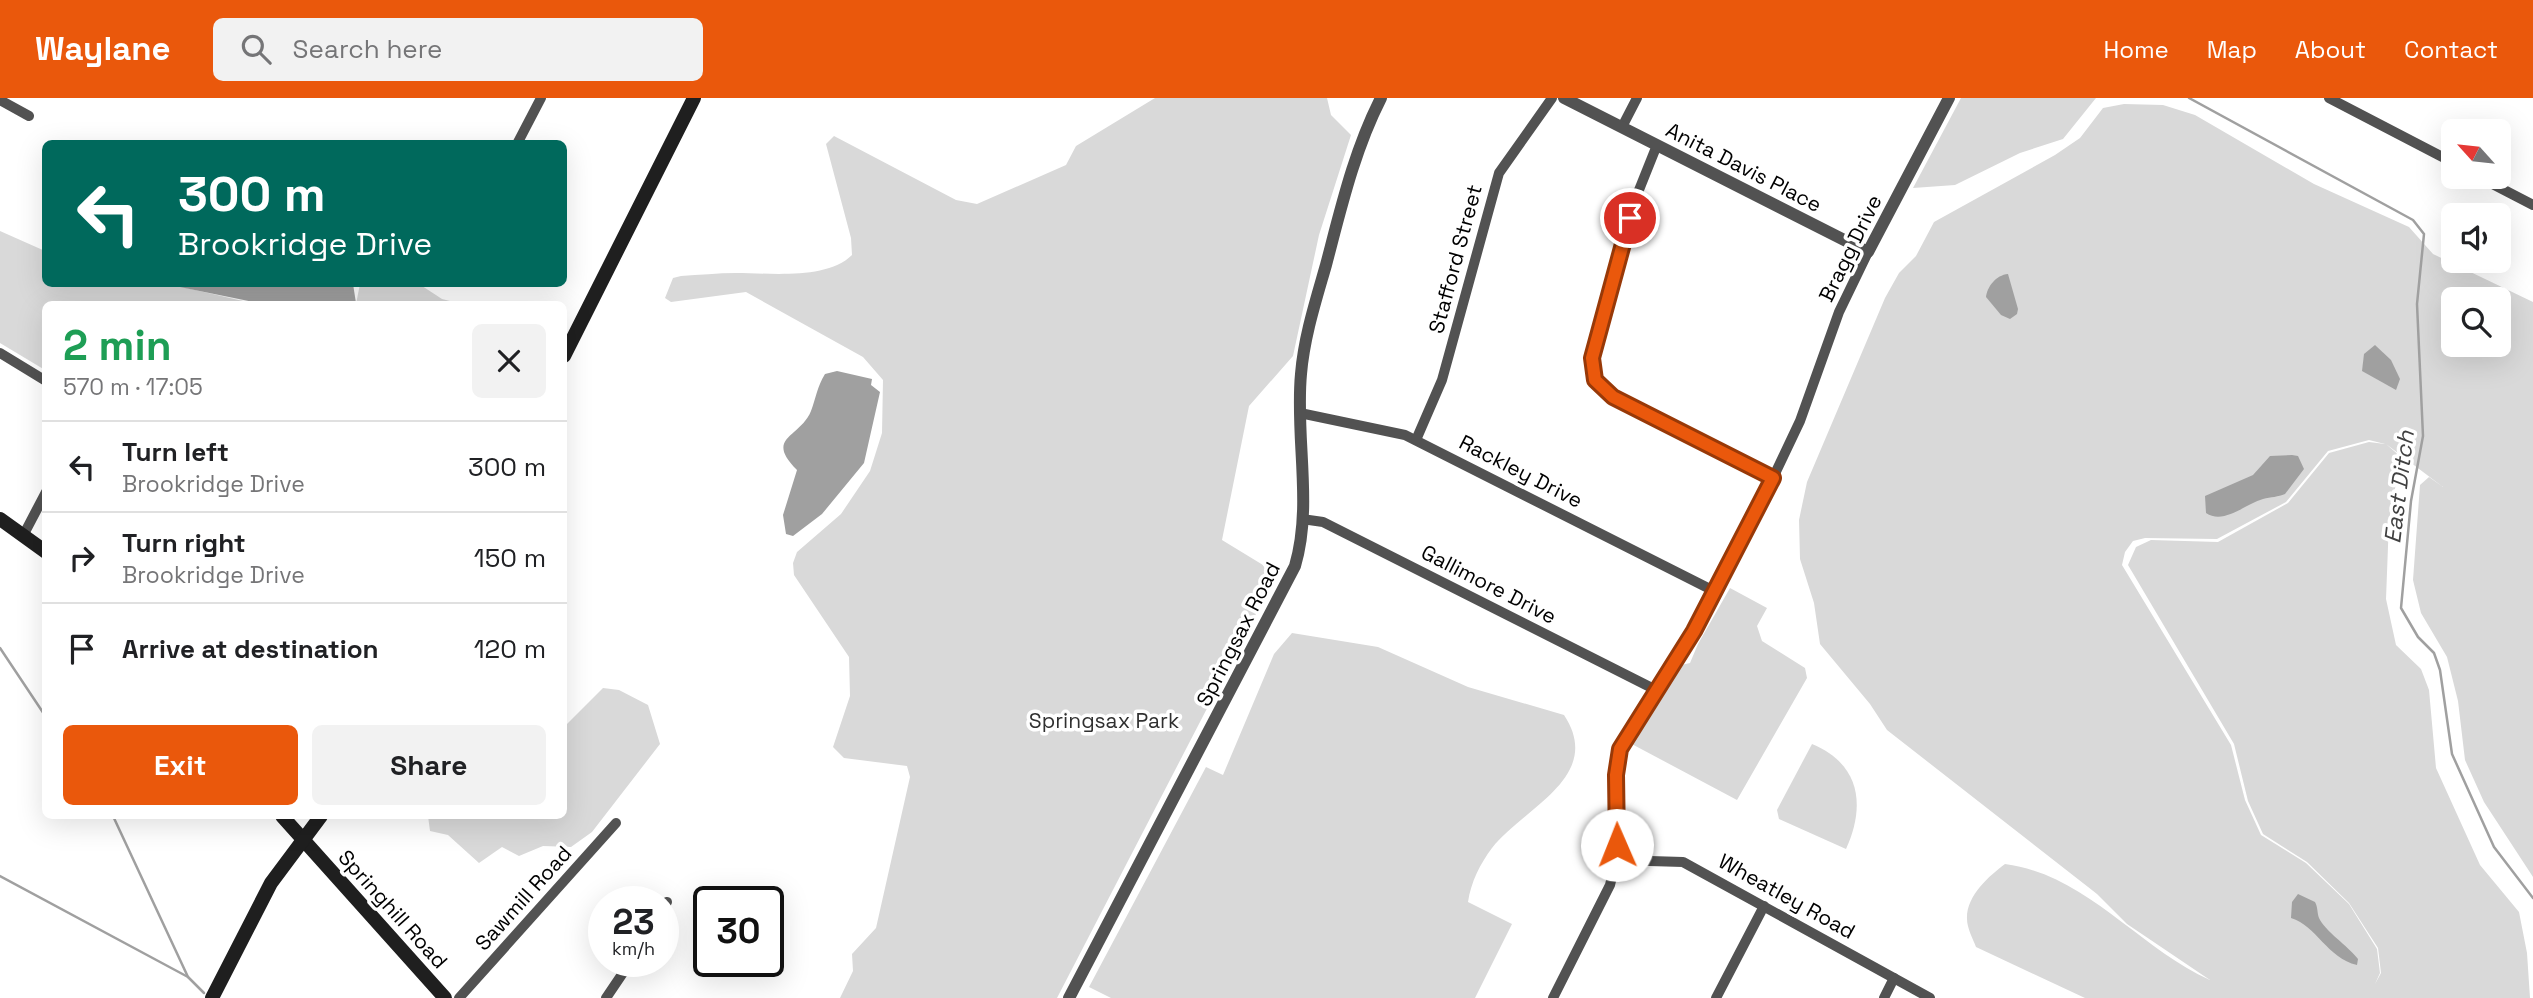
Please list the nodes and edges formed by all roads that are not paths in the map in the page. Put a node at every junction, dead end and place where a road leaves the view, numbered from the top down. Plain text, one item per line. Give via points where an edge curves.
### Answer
1 (541, 98) edge
2 (694, 98) edge
3 (1381, 98) edge
4 (1552, 98) edge
5 (1564, 98) edge
6 (1637, 98) edge
7 (1949, 98) edge
8 (2329, 98) edge
9 (0, 100) edge
10 (29, 116) dead end
11 (1622, 127) junction
12 (519, 140) edge
13 (1657, 145) junction
14 (2441, 156) edge
15 (2502, 189) edge
16 (2533, 205) edge
17 (1868, 252) junction
18 (567, 350) edge
19 (0, 353) edge
20 (42, 379) edge
21 (1300, 413) junction
22 (1416, 439) junction
23 (1773, 478) junction
24 (42, 500) edge
25 (0, 519) edge
26 (1302, 519) junction
27 (24, 534) junction
28 (42, 549) edge
29 (1714, 591) junction
30 (1656, 690) junction
31 (285, 819) edge
32 (319, 819) edge
33 (616, 823) dead end
34 (303, 839) junction
35 (1616, 860) junction
36 (1764, 906) junction
37 (620, 977) edge
38 (1894, 978) junction
39 (212, 998) edge
40 (445, 998) edge
41 (459, 998) edge
42 (606, 998) edge
43 (1069, 998) edge
44 (1553, 998) edge
45 (1716, 998) edge
46 (1884, 998) edge
47 (1930, 998) edge

1 - 12 street
2 - 18 main road
3 - 21 street, Springsax Road via 1352,171 1317,299 1301,373
4 - 22 street, Stafford Street via 1499,173 1442,380
5 - 11 street, Anita Davis Place
6 - 11 street
7 - 17 street, Bragg Drive
8 - 14 street
9 - 10 street
11 - 13 street, Anita Davis Place
13 - 17 street, Anita Davis Place
13 - 23 street via 1636,195 1592,358 1592,373 1613,397
15 - 16 street
17 - 23 street, Bragg Drive
19 - 20 street
21 - 22 street, Rackley Drive
21 - 26 street, Springsax Road
22 - 29 street, Rackley Drive
23 - 29 street, Bragg Drive
24 - 27 street
25 - 27 main road
26 - 30 street, Gallimore Drive via 1323,522
26 - 43 street, Springsax Road via 1299,552 1287,584
27 - 28 main road
29 - 30 street, Bragg Drive
30 - 35 street, Bragg Drive via 1620,749
31 - 34 main road, Springhill Road
32 - 34 main road
33 - 41 street, Sawmill Road
34 - 39 main road via 271,883
34 - 40 main road, Springhill Road
35 - 36 street, Wheatley Road via 1683,862
35 - 44 street, Bragg Drive via 1606,894
36 - 38 street, Wheatley Road
36 - 45 street
37 - 42 street
38 - 46 street
38 - 47 street, Wheatley Road

